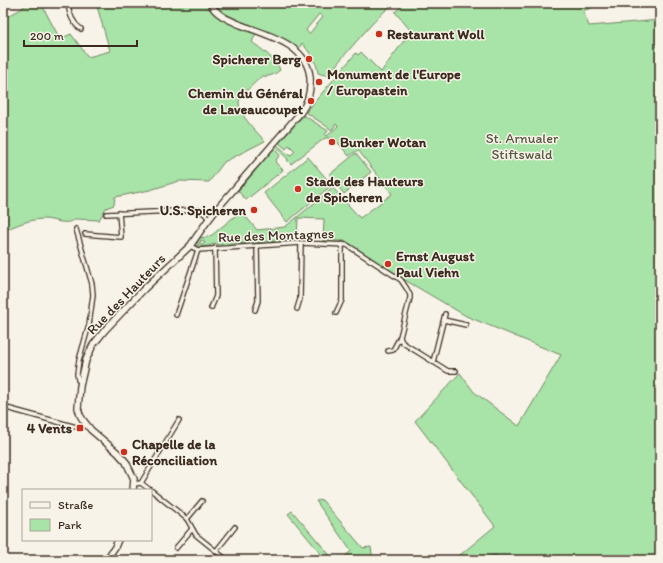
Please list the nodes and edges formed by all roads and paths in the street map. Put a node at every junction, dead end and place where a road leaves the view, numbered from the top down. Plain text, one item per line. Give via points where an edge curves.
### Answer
1 (68, 3) edge
2 (210, 3) edge
3 (81, 29) dead end
4 (119, 213) junction
5 (106, 214) dead end
6 (207, 221) junction
7 (76, 229) dead end
8 (85, 234) dead end
9 (301, 243) junction
10 (342, 244) junction
11 (190, 246) junction
12 (257, 246) junction
13 (215, 248) junction
14 (198, 250) junction
15 (211, 308) dead end
16 (297, 309) dead end
17 (255, 310) dead end
18 (336, 313) dead end
19 (445, 314) dead end
20 (176, 315) dead end
21 (444, 320) junction
22 (466, 325) dead end
23 (400, 337) junction
24 (388, 351) dead end
25 (433, 362) junction
26 (456, 371) dead end
27 (81, 382) junction
28 (4, 407) edge
29 (3, 415) edge
30 (179, 420) dead end
31 (86, 425) junction
32 (141, 483) junction
33 (134, 484) junction
34 (133, 489) edge
35 (150, 489) edge
36 (152, 491) edge
37 (202, 501) dead end
38 (187, 519) junction
39 (235, 527) dead end
40 (192, 529) junction
41 (118, 541) edge
42 (176, 548) dead end
43 (216, 551) junction
44 (222, 556) junction
45 (106, 560) edge
46 (219, 560) edge
47 (227, 560) edge

1 - 3 street via 73,22
2 - 6 street, Rue des Hauteurs via 221,16 291,46 305,61 311,83 310,95 301,112
4 - 5 street
4 - 6 street via 199,210 205,214
4 - 8 street via 121,237
6 - 11 street, Rue des Hauteurs
7 - 27 street via 93,295 89,325 77,374
9 - 10 street, Rue des Montagnes
9 - 12 street, Rue des Montagnes
9 - 16 street via 300,299
10 - 18 street via 342,300
10 - 23 street, Rue des Montagnes via 400,280 407,289 410,298
11 - 14 street, Rue des Montagnes
11 - 27 street, Rue des Hauteurs via 105,330 93,345 86,360
12 - 13 street, Rue des Montagnes
12 - 17 street via 258,301
13 - 14 street, Rue des Montagnes
13 - 15 street via 216,296
14 - 20 street
19 - 21 street
21 - 22 street
21 - 25 street
23 - 24 street via 393,350
23 - 25 street via 403,343
25 - 26 street via 448,371
27 - 31 street, Rue des Hauteurs via 78,408
28 - 29 street
28 - 31 street via 80,428
30 - 32 street
31 - 33 street, Rue des Hauteurs via 126,462
32 - 33 street
32 - 35 street
33 - 34 street, Rue des Hauteurs
36 - 38 street
37 - 38 street
38 - 40 street
39 - 43 street
40 - 42 street
40 - 43 street
41 - 45 street
43 - 44 street
44 - 46 street
44 - 47 street

